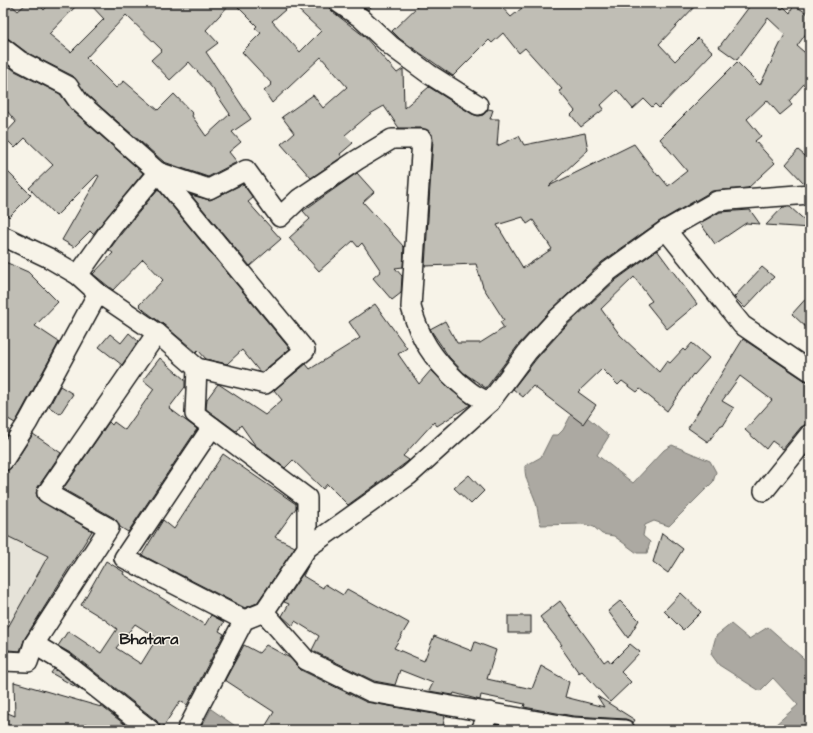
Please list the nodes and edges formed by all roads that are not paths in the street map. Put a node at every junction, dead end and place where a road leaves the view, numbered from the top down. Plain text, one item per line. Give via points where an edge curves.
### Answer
1 (339, 3) edge
2 (3, 48) edge
3 (478, 105) dead end
4 (158, 172) junction
5 (810, 194) edge
6 (666, 230) junction
7 (3, 236) edge
8 (78, 275) junction
9 (98, 293) junction
10 (157, 333) junction
11 (197, 368) junction
12 (810, 371) edge
13 (490, 402) junction
14 (212, 427) junction
15 (810, 434) edge
16 (3, 461) edge
17 (764, 491) dead end
18 (307, 548) junction
19 (264, 612) junction
20 (244, 620) junction
21 (34, 644) junction
22 (3, 661) edge
23 (490, 712) junction
24 (573, 728) edge
25 (150, 730) edge
26 (187, 730) edge
27 (481, 730) edge
28 (625, 730) edge

1 - 3 street via 429,74
2 - 4 street via 20,61 68,86 89,112
4 - 8 street via 112,227
4 - 11 street via 305,350 265,384
4 - 13 street via 209,189 246,170 280,217 299,199 392,140 422,139 412,284 413,313 417,327 436,360 477,398
5 - 6 street via 717,201
6 - 12 street via 742,325
6 - 13 street via 609,271 557,319 528,351
7 - 8 street
8 - 9 street
9 - 10 street
9 - 16 street via 28,422
10 - 11 street
10 - 21 street via 47,493 109,528
11 - 14 street via 194,414
13 - 18 street via 409,475
14 - 18 street via 307,498
14 - 20 street via 124,558
15 - 17 street
18 - 19 street
19 - 20 street
19 - 23 street via 306,660 371,692
20 - 26 street
21 - 22 street via 28,662
21 - 25 street via 65,663
23 - 24 street
23 - 27 street
24 - 28 street

